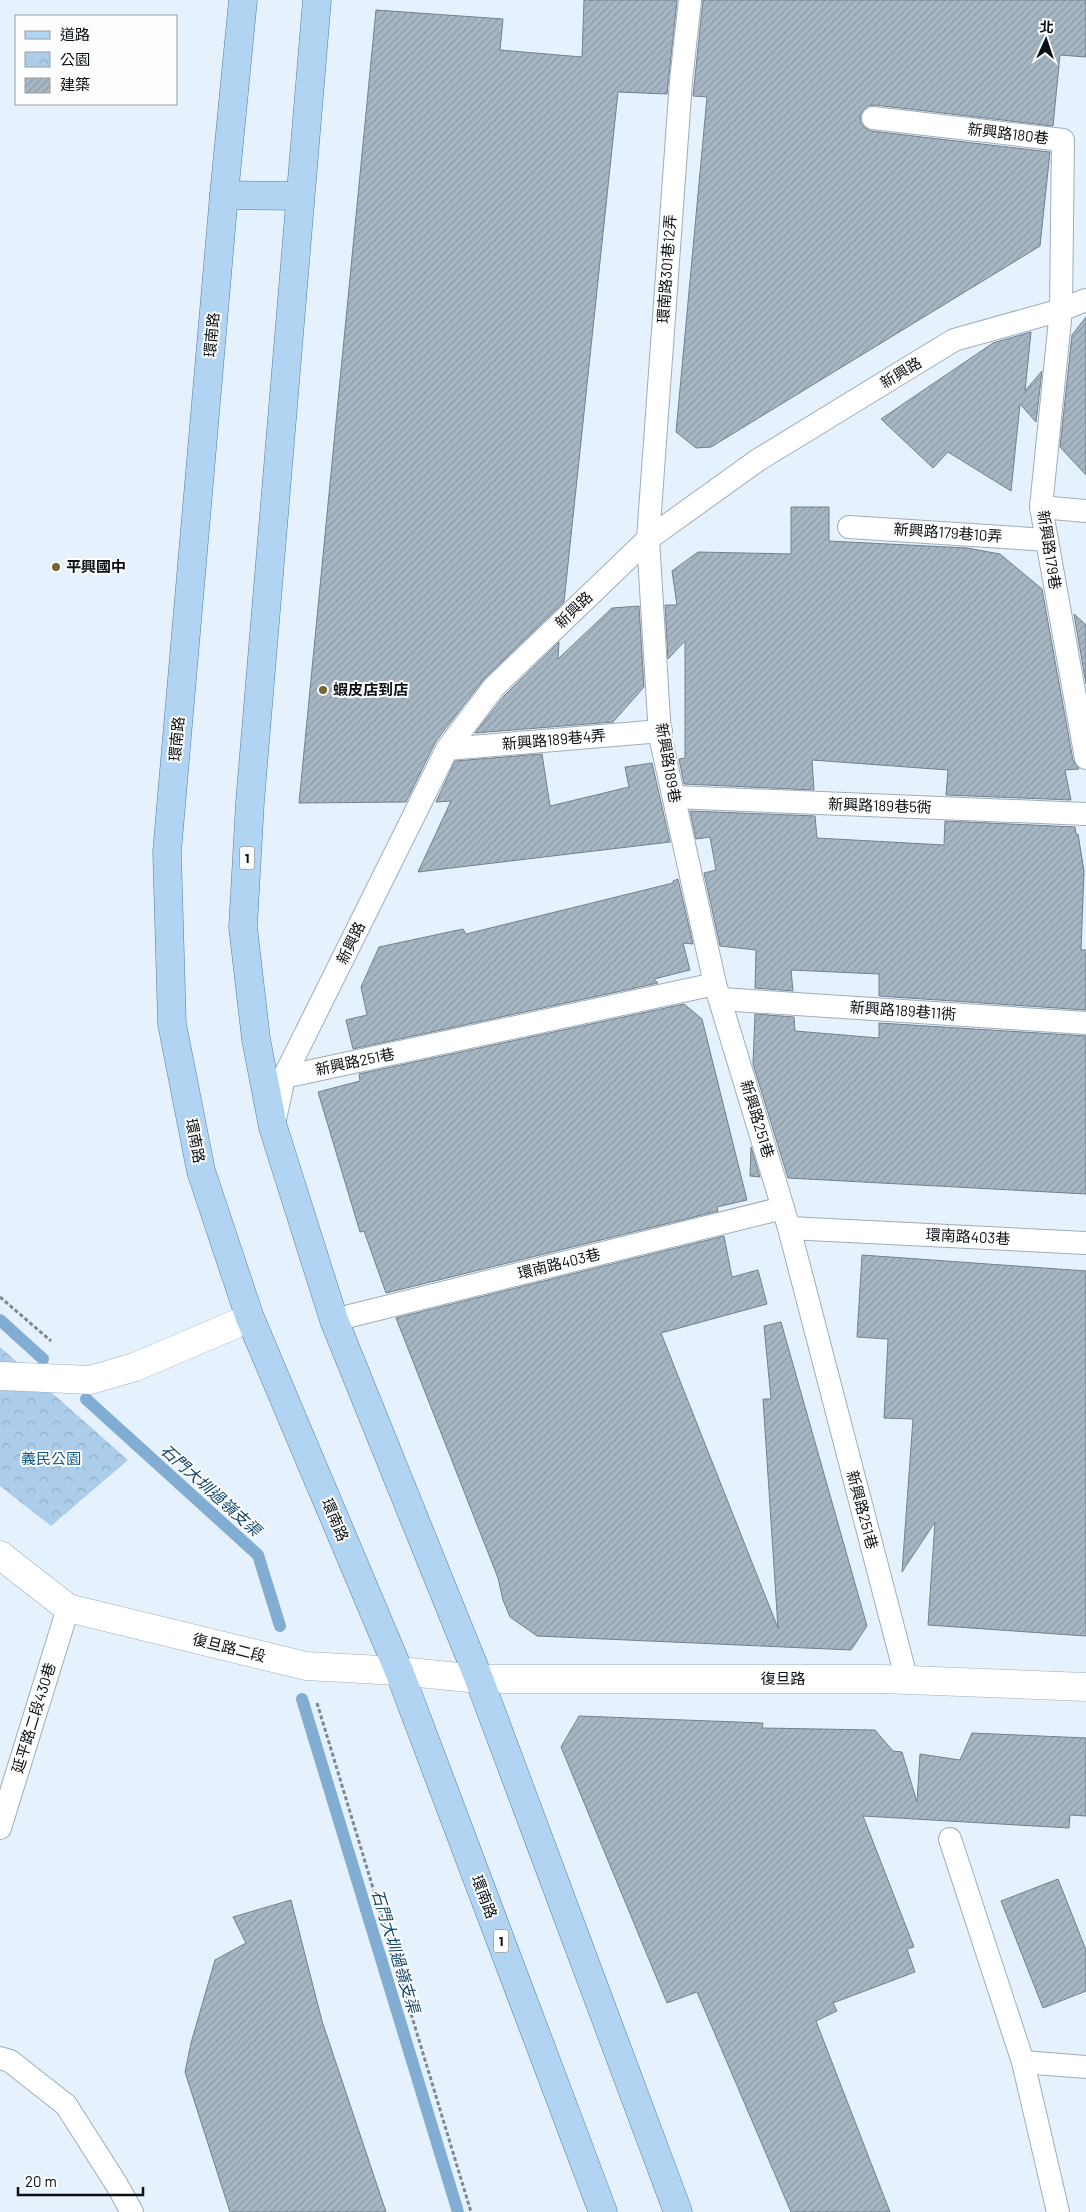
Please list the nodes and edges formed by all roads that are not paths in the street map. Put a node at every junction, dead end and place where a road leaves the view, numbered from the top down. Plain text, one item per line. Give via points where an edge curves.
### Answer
1 (243, 0) edge
2 (317, 0) edge
3 (690, 0) edge
4 (873, 118) dead end
5 (224, 195) junction
6 (300, 196) junction
7 (1086, 300) edge
8 (1061, 310) junction
9 (1041, 508) junction
10 (1086, 511) edge
11 (849, 526) dead end
12 (648, 539) junction
13 (1047, 540) junction
14 (1082, 723) edge
15 (661, 731) junction
16 (448, 749) junction
17 (1086, 758) edge
18 (674, 797) junction
19 (1086, 814) edge
20 (718, 992) junction
21 (1086, 1023) edge
22 (284, 1077) junction
23 (273, 1127) junction
24 (786, 1218) junction
25 (1086, 1244) edge
26 (250, 1318) junction
27 (334, 1320) junction
28 (0, 1376) edge
29 (0, 1555) edge
30 (68, 1608) junction
31 (399, 1671) junction
32 (479, 1679) junction
33 (907, 1681) junction
34 (1086, 1687) edge
35 (0, 1828) edge
36 (950, 1839) dead end
37 (0, 2058) edge
38 (1023, 2062) junction
39 (1086, 2067) edge
40 (132, 2212) edge
41 (603, 2212) edge
42 (678, 2212) edge
43 (1058, 2212) edge

1 - 5 main road, 環南路 / 1
2 - 6 main road, 1
3 - 12 lane, 環南路301巷12弄 via 681,81
4 - 8 lane, 新興路180巷 via 1063,140
5 - 6 main road
5 - 26 main road, 環南路 / 1 via 167,852 168,931 172,1024 201,1171
6 - 23 main road, 1 via 250,792 243,927 256,1039
7 - 8 lane, 新興路
8 - 9 lane, 新興路179巷
8 - 12 lane, 新興路 via 954,340 758,460
9 - 10 lane
9 - 13 lane, 新興路179巷
11 - 13 lane, 新興路179巷10弄
12 - 15 lane, 新興路189巷
12 - 16 lane, 新興路 via 494,687
13 - 14 lane, 新興路179巷
14 - 17 lane, 新興路179巷
15 - 16 lane, 新興路189巷4弄
15 - 18 lane, 新興路189巷
16 - 22 lane, 新興路
18 - 19 lane, 新興路189巷5衖
18 - 20 lane, 新興路189巷
20 - 21 lane, 新興路189巷11衖
20 - 22 lane, 新興路251巷
20 - 24 lane, 新興路251巷
22 - 23 lane, 新興路
23 - 27 main road, 1
24 - 25 lane, 環南路403巷
24 - 27 lane, 環南路403巷
24 - 33 lane, 新興路251巷
26 - 28 street via 135,1367 90,1380
26 - 31 main road, 環南路 / 1
27 - 32 main road, 1
29 - 30 street, 復旦路二段
30 - 31 street, 復旦路二段 via 306,1666
30 - 35 lane, 延平路二段430巷
31 - 32 street, 復旦路二段
31 - 41 main road, 環南路 / 1
32 - 33 street, 復旦路
32 - 42 main road, 1
33 - 34 street, 復旦路
36 - 38 lane
37 - 40 lane via 10,2061 66,2105
38 - 39 lane
38 - 43 lane

